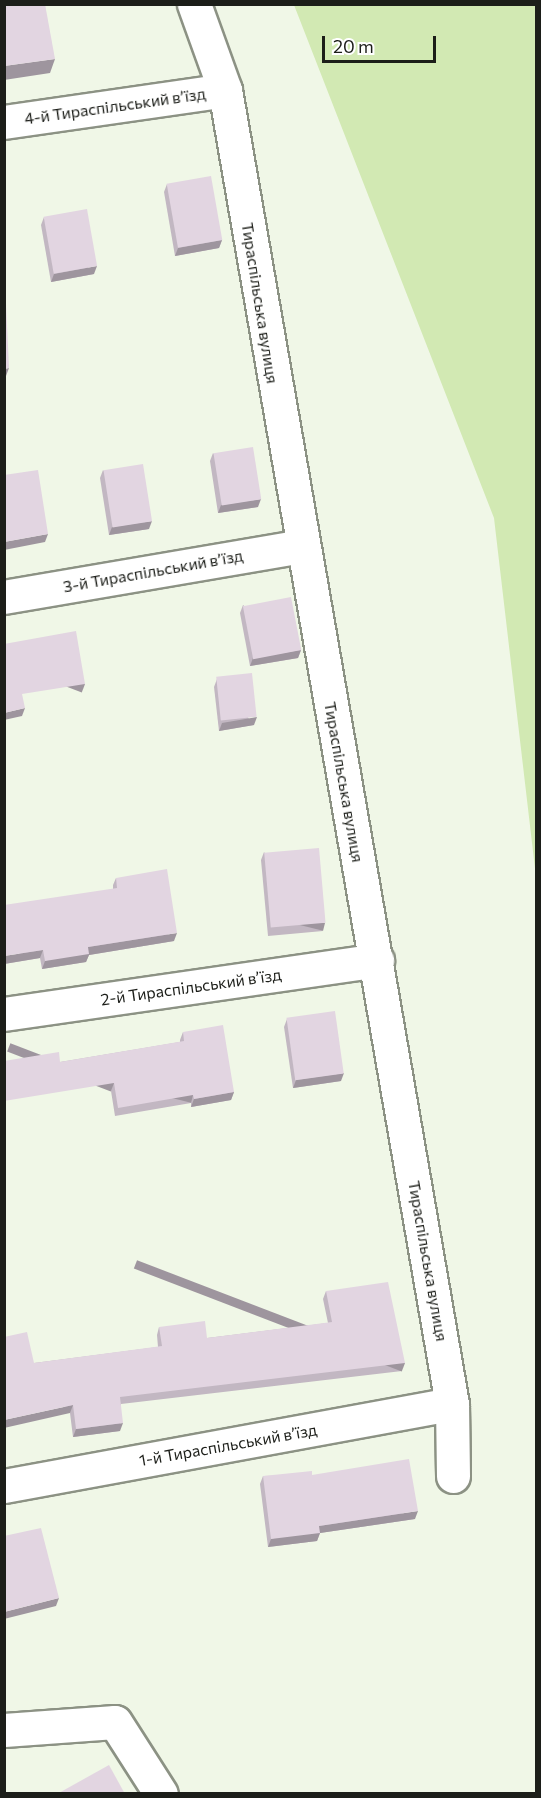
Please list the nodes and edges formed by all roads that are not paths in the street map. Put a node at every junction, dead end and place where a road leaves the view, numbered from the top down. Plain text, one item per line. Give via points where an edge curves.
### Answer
1 (194, 4) edge
2 (225, 90) junction
3 (4, 122) edge
4 (301, 546) junction
5 (4, 597) edge
6 (377, 960) junction
7 (4, 1014) edge
8 (452, 1404) junction
9 (453, 1476) dead end
10 (4, 1486) edge
11 (4, 1730) edge
12 (161, 1794) edge

1 - 2 street, Тираспільська вулиця
2 - 3 street, 4-й Тираспільський в’їзд
2 - 4 street, Тираспільська вулиця
4 - 5 street, 3-й Тираспільський в’їзд
4 - 6 street, Тираспільська вулиця
6 - 7 street, 2-й Тираспільський в’їзд
6 - 8 street, Тираспільська вулиця
8 - 9 street, Тираспільська вулиця
8 - 10 street, 1-й Тираспільський в’їзд
11 - 12 street via 115,1722

